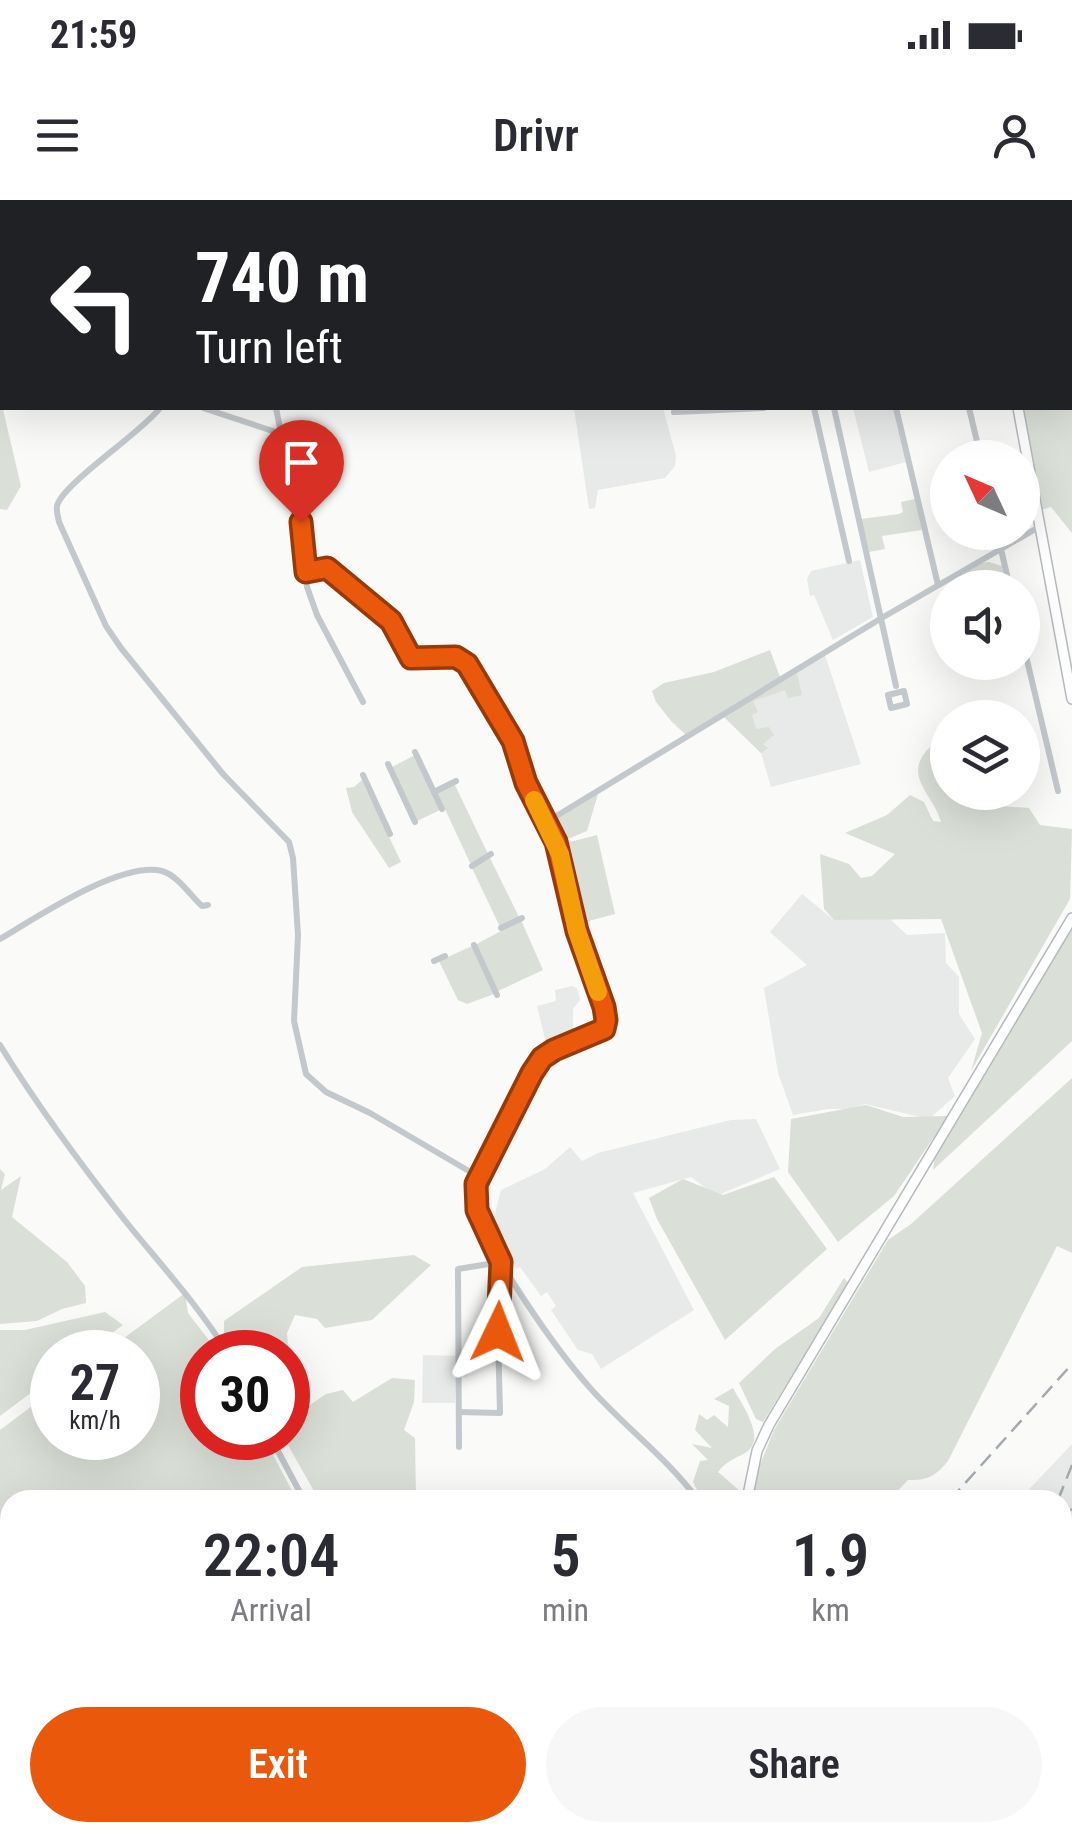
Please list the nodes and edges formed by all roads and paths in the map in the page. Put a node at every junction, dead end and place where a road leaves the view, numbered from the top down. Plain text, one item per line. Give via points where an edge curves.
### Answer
1 (158, 410) edge
2 (209, 410) edge
3 (276, 410) edge
4 (719, 410) edge
5 (814, 410) edge
6 (834, 410) edge
7 (896, 410) edge
8 (969, 410) edge
9 (1018, 410) edge
10 (674, 412) dead end
11 (282, 434) junction
12 (976, 440) edge
13 (1024, 440) edge
14 (1040, 533) edge
15 (988, 550) edge
16 (998, 550) edge
17 (982, 559) junction
18 (849, 561) dead end
19 (934, 570) edge
20 (963, 570) edge
21 (306, 572) junction
22 (930, 590) edge
23 (880, 618) junction
24 (1032, 680) edge
25 (896, 686) dead end
26 (1072, 698) edge
27 (363, 702) dead end
28 (415, 752) dead end
29 (388, 764) dead end
30 (362, 776) dead end
31 (456, 781) dead end
32 (1058, 791) dead end
33 (434, 792) junction
34 (442, 810) dead end
35 (416, 822) dead end
36 (545, 823) junction
37 (390, 834) dead end
38 (491, 854) dead end
39 (472, 866) dead end
40 (208, 905) dead end
41 (522, 918) dead end
42 (1072, 918) edge
43 (501, 928) dead end
44 (0, 940) edge
45 (474, 945) dead end
46 (445, 956) dead end
47 (434, 961) dead end
48 (497, 996) dead end
49 (0, 1045) edge
50 (479, 1178) junction
51 (501, 1262) junction
52 (514, 1281) junction
53 (499, 1291) junction
54 (211, 1330) edge
55 (459, 1412) junction
56 (458, 1447) dead end
57 (283, 1460) edge
58 (299, 1490) edge
59 (689, 1490) edge
60 (748, 1490) edge

1 - 50 street via 67,490 57,505 59,522 106,626 222,774 289,842 297,916 294,1021 306,1074 326,1092
2 - 11 street
3 - 11 street
4 - 10 street
5 - 18 street
6 - 23 street
7 - 19 street
8 - 12 street
9 - 13 main road
11 - 21 street
14 - 26 main road
15 - 17 street
16 - 17 street
17 - 20 street
21 - 27 street via 317,615
21 - 36 street via 327,568 378,609 411,658 464,661 513,741
22 - 23 street
23 - 25 street
23 - 36 street
24 - 32 street
28 - 33 street
29 - 35 street
30 - 37 street
31 - 33 street
33 - 34 street
36 - 50 street via 560,854 606,1020 598,1034 542,1058
38 - 39 street
40 - 44 street via 168,874 148,870 73,896
41 - 43 street
42 - 60 main road via 768,1424
45 - 48 street
46 - 47 street
49 - 54 street via 66,1143
50 - 51 street via 477,1210
51 - 52 street
51 - 53 street
51 - 55 street via 458,1269
52 - 53 street
52 - 59 street via 592,1390
53 - 55 street via 500,1413
55 - 56 street
57 - 58 street

